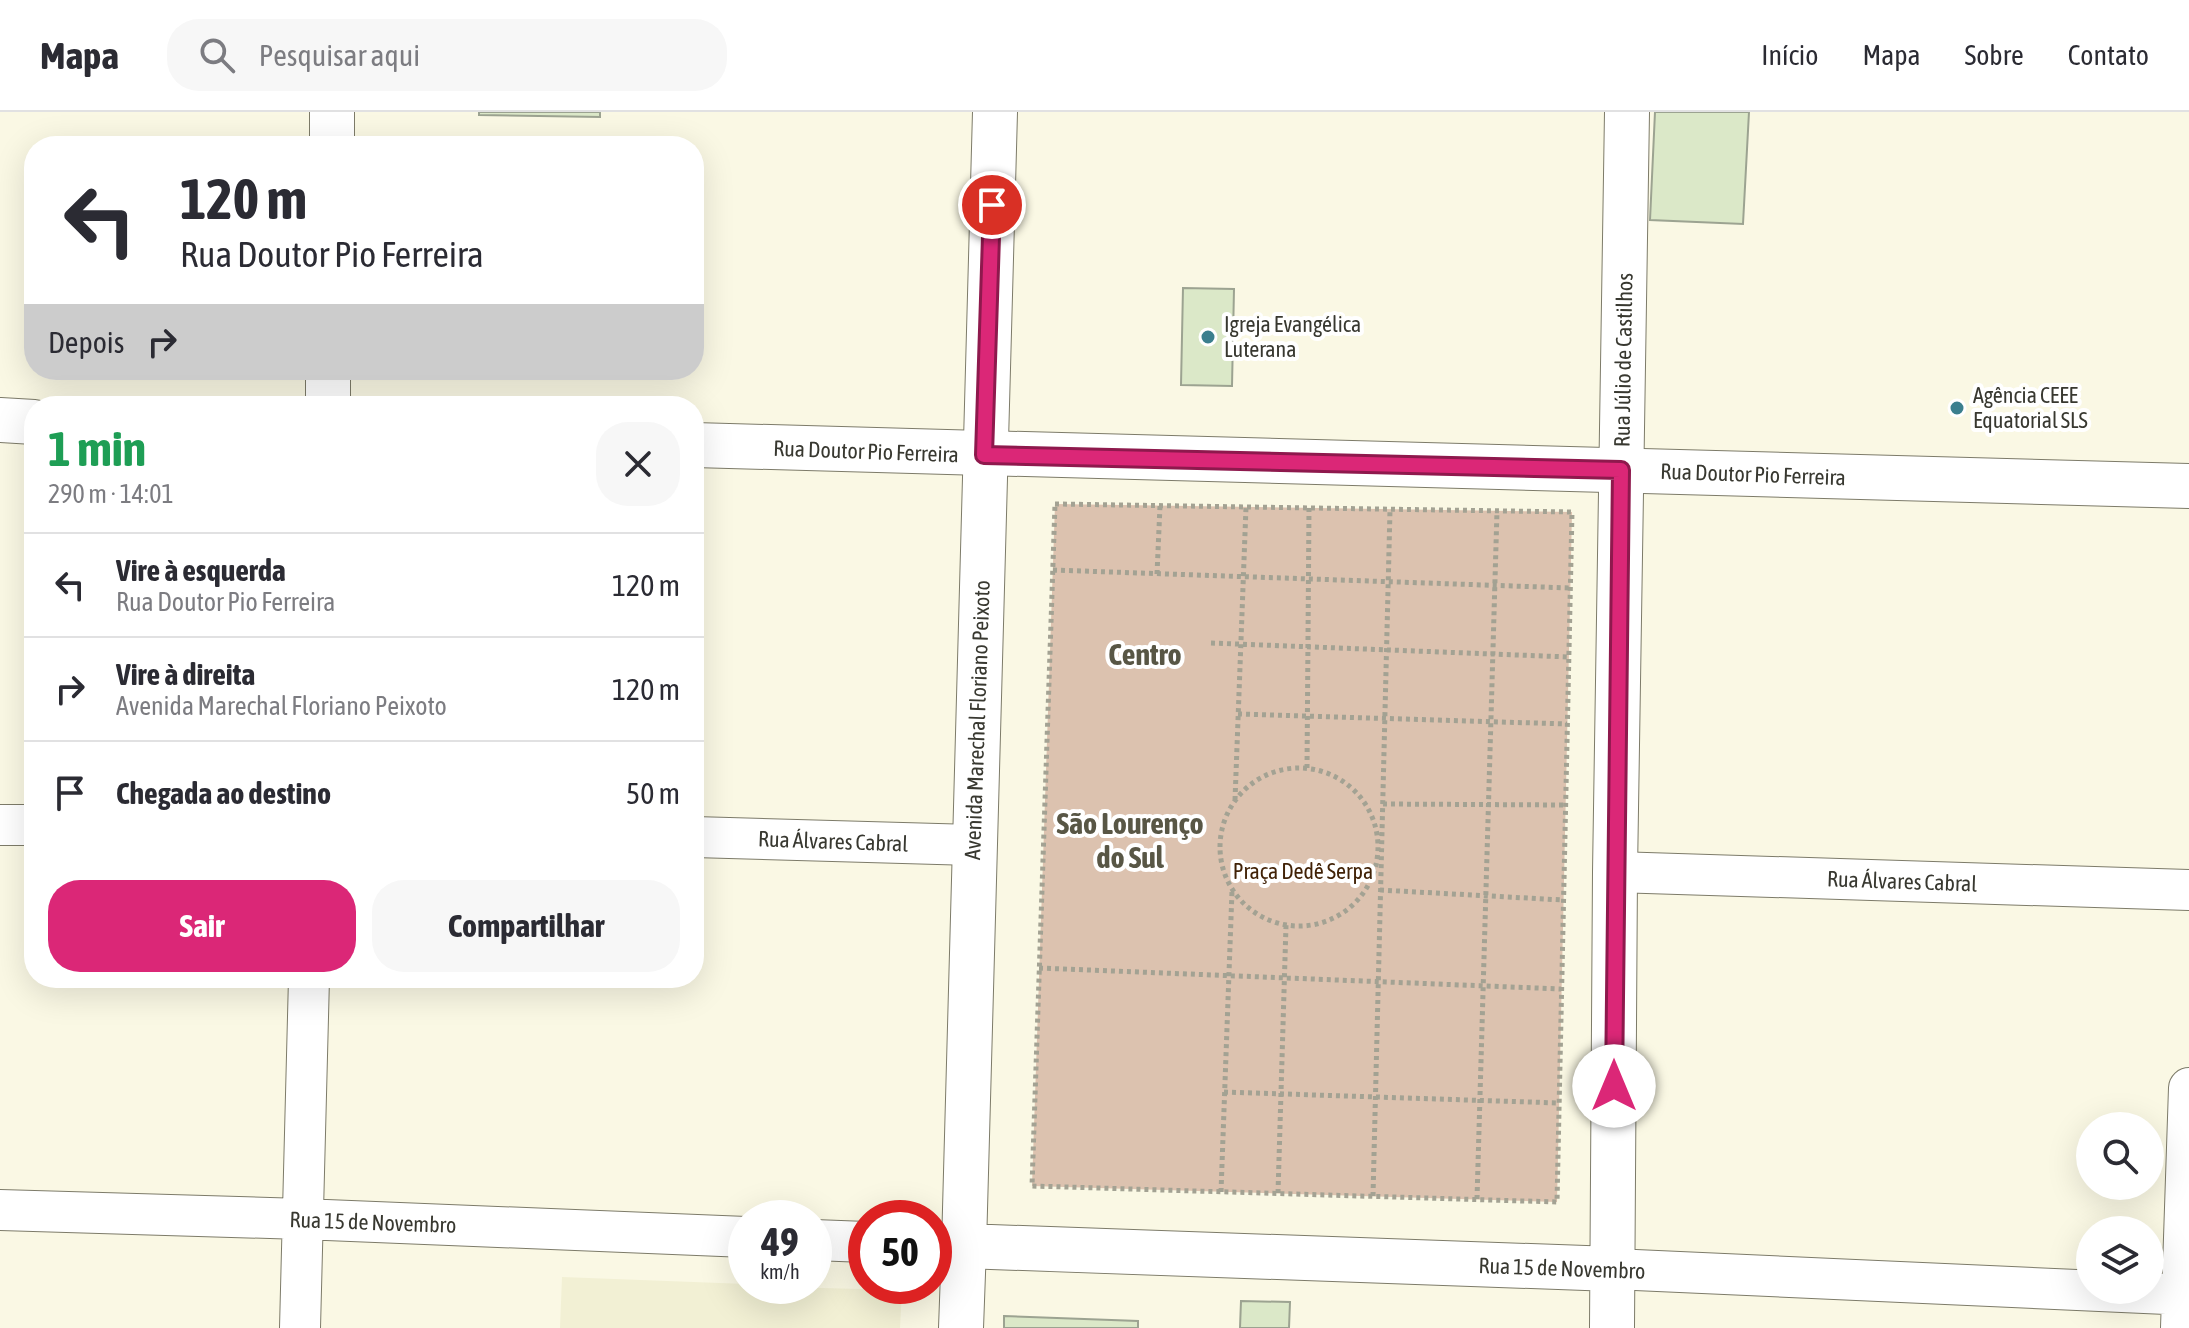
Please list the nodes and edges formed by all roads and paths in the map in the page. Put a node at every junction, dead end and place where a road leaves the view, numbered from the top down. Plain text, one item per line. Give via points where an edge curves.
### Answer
1 (332, 112) edge
2 (995, 112) edge
3 (1627, 112) edge
4 (332, 136) edge
5 (0, 420) edge
6 (24, 421) edge
7 (704, 445) edge
8 (984, 455) junction
9 (1621, 470) junction
10 (2189, 486) edge
11 (1160, 506) junction
12 (1246, 507) junction
13 (1309, 508) junction
14 (1390, 509) junction
15 (1497, 511) junction
16 (1053, 570) junction
17 (1157, 574) junction
18 (1243, 577) junction
19 (1308, 579) junction
20 (1388, 582) junction
21 (1495, 586) junction
22 (1570, 588) junction
23 (1211, 643) dead end
24 (1241, 644) junction
25 (1308, 647) junction
26 (1387, 650) junction
27 (1493, 655) junction
28 (1569, 657) junction
29 (1238, 714) junction
30 (1307, 716) junction
31 (1385, 718) junction
32 (1491, 721) junction
33 (1567, 724) junction
34 (1307, 768) junction
35 (1235, 801) junction
36 (1383, 804) junction
37 (1489, 804) junction
38 (1565, 805) junction
39 (0, 825) edge
40 (24, 825) edge
41 (704, 837) edge
42 (973, 845) junction
43 (1615, 872) junction
44 (1380, 890) junction
45 (2189, 890) edge
46 (1232, 891) junction
47 (1487, 895) junction
48 (1563, 900) junction
49 (1286, 925) junction
50 (1039, 968) junction
51 (1229, 976) junction
52 (1284, 978) junction
53 (1378, 982) junction
54 (1484, 986) junction
55 (309, 988) edge
56 (1561, 989) junction
57 (2189, 1088) edge
58 (1224, 1092) junction
59 (1281, 1093) junction
60 (1375, 1096) junction
61 (1481, 1100) junction
62 (1559, 1103) junction
63 (1221, 1192) junction
64 (1278, 1193) junction
65 (1373, 1196) junction
66 (1477, 1199) junction
67 (952, 1200) edge
68 (0, 1210) edge
69 (302, 1219) junction
70 (728, 1236) edge
71 (952, 1246) edge
72 (952, 1266) edge
73 (1613, 1269) junction
74 (2184, 1306) edge
75 (300, 1328) edge
76 (961, 1328) edge
77 (1612, 1328) edge

1 - 4 main road
2 - 8 main road, Avenida Marechal Floriano Peixoto
3 - 9 main road, Rua Júlio de Castilhos
5 - 6 main road
7 - 8 main road, Rua Doutor Pio Ferreira
8 - 9 main road, Rua Doutor Pio Ferreira
8 - 42 main road, Avenida Marechal Floriano Peixoto
9 - 10 main road, Rua Doutor Pio Ferreira
9 - 43 main road, Rua Júlio de Castilhos
11 - 12 path
11 - 16 path via 1055,504
11 - 17 path
12 - 13 path
12 - 18 path
13 - 14 path
13 - 19 path
14 - 15 path
14 - 20 path
15 - 21 path
15 - 22 path via 1572,512
16 - 17 path
16 - 50 path
17 - 18 path
18 - 19 path
18 - 24 path
19 - 20 path
19 - 25 path
20 - 21 path
20 - 26 path
21 - 22 path
21 - 27 path
22 - 28 path
23 - 24 path
24 - 25 path
24 - 29 path
25 - 26 path
25 - 30 path
26 - 27 path
26 - 31 path
27 - 28 path
27 - 32 path
28 - 33 path
29 - 30 path
29 - 35 path
30 - 31 path
30 - 34 path
31 - 32 path
31 - 36 path
32 - 33 path
32 - 37 path
33 - 38 path
34 - 35 path via 1282,769 1259,779
34 - 49 path via 1330,773 1367,805 1377,831 1378,858 1370,884 1353,906 1330,921
35 - 46 path via 1220,838 1222,866
36 - 37 path
36 - 44 path
37 - 38 path
37 - 47 path
38 - 48 path
39 - 40 street
41 - 42 street, Rua Álvares Cabral
42 - 67 main road, Avenida Marechal Floriano Peixoto
43 - 45 street, Rua Álvares Cabral
43 - 73 main road, Rua Júlio de Castilhos
44 - 47 path
44 - 53 path
46 - 49 path via 1251,911
46 - 51 path
47 - 48 path
47 - 54 path
48 - 56 path
49 - 52 path
50 - 51 path
50 - 63 path via 1032,1186
51 - 52 path
51 - 58 path
52 - 53 path
52 - 59 path
53 - 54 path
53 - 60 path
54 - 56 path
54 - 61 path
55 - 69 street
56 - 62 path
57 - 74 street
58 - 59 path
58 - 63 path
59 - 60 path
59 - 64 path
60 - 61 path
60 - 65 path
61 - 62 path
61 - 66 path
62 - 66 path via 1557,1202
63 - 64 path
64 - 65 path
65 - 66 path
68 - 69 street, Rua 15 de Novembro
69 - 70 street, Rua 15 de Novembro
69 - 75 street
71 - 73 main road, Rua 15 de Novembro
72 - 76 main road, Avenida Marechal Floriano Peixoto
73 - 74 street, Rua 15 de Novembro
73 - 77 main road, Rua Júlio de Castilhos

